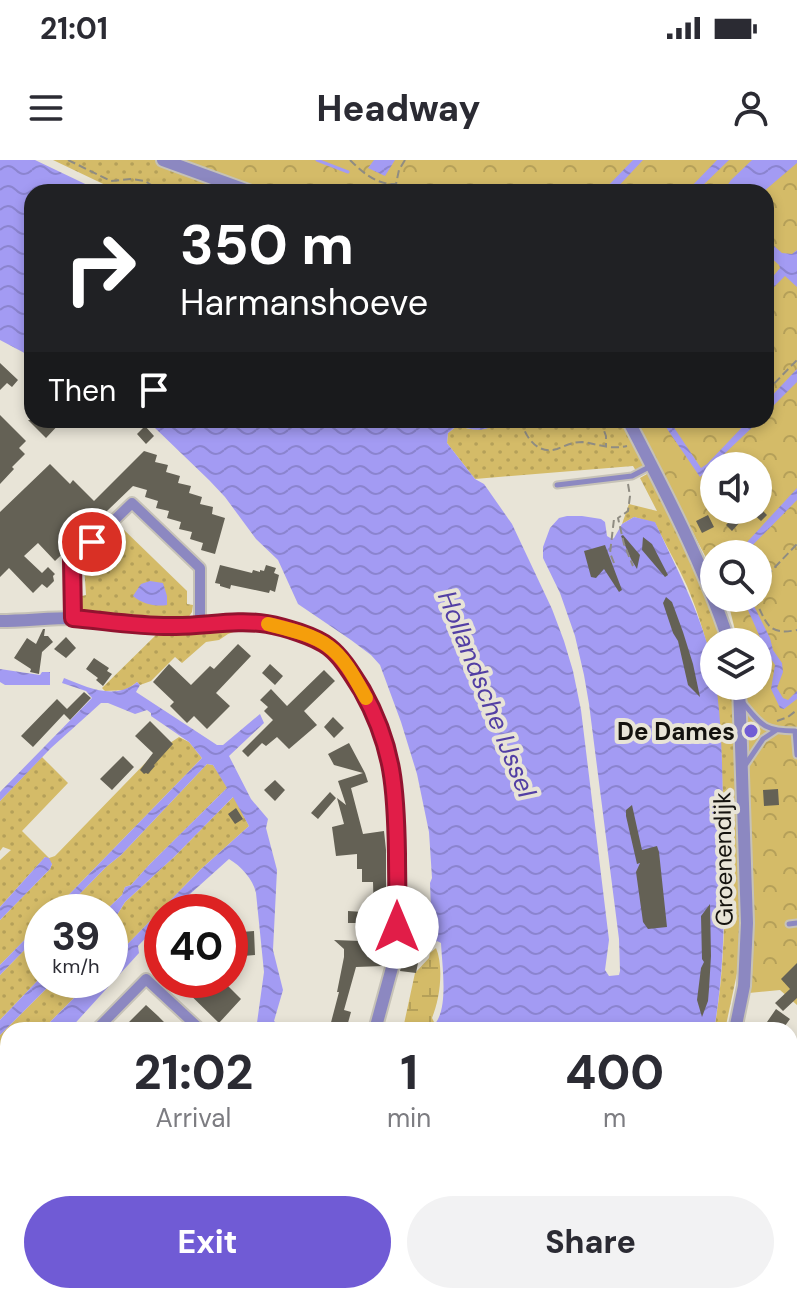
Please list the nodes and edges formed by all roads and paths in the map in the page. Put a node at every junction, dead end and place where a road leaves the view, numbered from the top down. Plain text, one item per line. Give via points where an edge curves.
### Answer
1 (68, 160) edge
2 (163, 160) edge
3 (350, 160) edge
4 (405, 160) edge
5 (150, 184) edge
6 (229, 184) edge
7 (382, 184) edge
8 (396, 184) edge
9 (797, 360) edge
10 (774, 384) edge
11 (524, 428) edge
12 (603, 428) edge
13 (632, 428) edge
14 (639, 441) junction
15 (606, 448) junction
16 (652, 466) junction
17 (625, 477) junction
18 (557, 485) dead end
19 (618, 518) junction
20 (797, 544) edge
21 (614, 563) dead end
22 (633, 566) dead end
23 (772, 570) edge
24 (762, 612) edge
25 (73, 618) junction
26 (0, 621) edge
27 (200, 625) junction
28 (724, 628) edge
29 (797, 630) edge
30 (740, 700) joint
31 (797, 710) edge
32 (774, 721) dead end
33 (775, 731) junction
34 (797, 755) edge
35 (743, 768) junction
36 (797, 923) edge
37 (789, 924) dead end
38 (104, 1022) edge
39 (192, 1022) edge
40 (377, 1022) edge
41 (737, 1022) edge

1 - 5 path via 111,181
2 - 6 street
3 - 7 path
4 - 8 path
9 - 10 path
11 - 15 path via 548,451 578,442
12 - 15 path
13 - 14 street
14 - 15 path
14 - 16 street
16 - 17 lane
16 - 28 street
17 - 18 lane
17 - 19 path via 628,511
19 - 21 path via 610,553
19 - 22 path
20 - 23 path
24 - 29 path via 772,629
25 - 26 street
25 - 27 street
25 - 27 street via 72,561 132,503 200,568
27 - 40 street via 269,624 319,641 343,662 374,713 395,788 397,910 396,953
30 - 33 lane via 758,722
30 - 35 street, Groenendijk
31 - 32 path
33 - 34 lane via 795,731
33 - 35 lane
35 - 41 street, Groenendijk via 747,935
36 - 37 lane
38 - 39 street via 146,979

